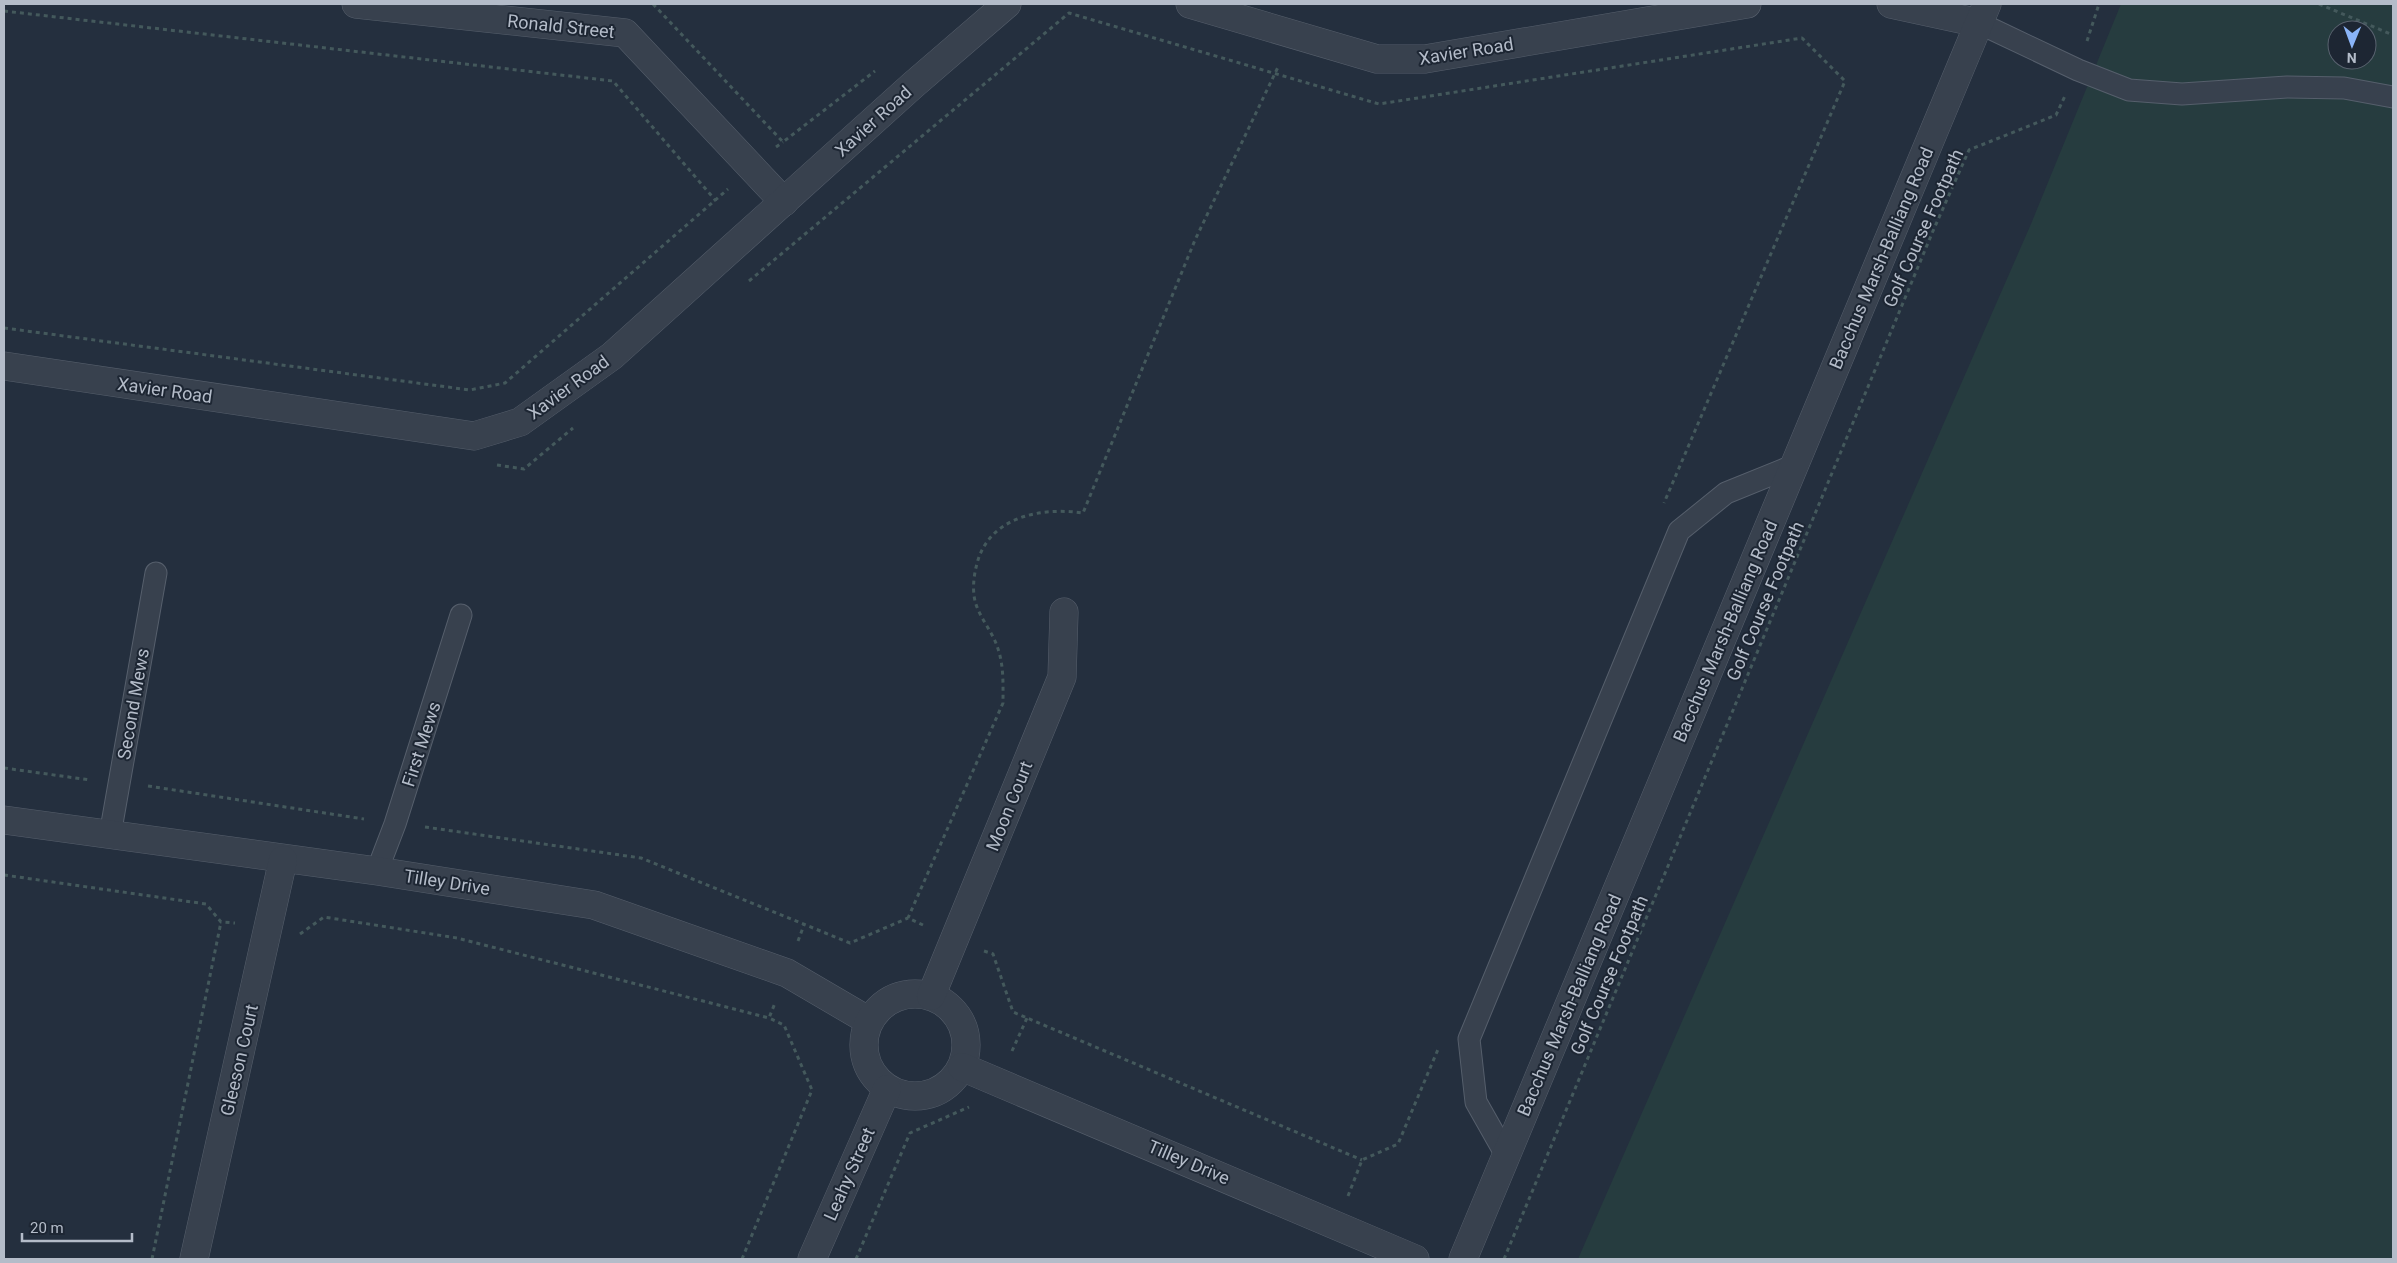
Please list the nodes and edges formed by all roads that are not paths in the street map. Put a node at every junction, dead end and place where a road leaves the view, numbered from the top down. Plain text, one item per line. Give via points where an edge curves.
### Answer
1 (356, 4) edge
2 (1007, 4) edge
3 (1190, 4) edge
4 (1747, 4) edge
5 (1891, 4) edge
6 (1983, 13) edge
7 (2393, 97) edge
8 (784, 202) junction
9 (4, 366) edge
10 (1794, 465) junction
11 (156, 573) dead end
12 (1064, 612) dead end
13 (461, 615) dead end
14 (4, 820) edge
15 (110, 835) junction
16 (284, 860) junction
17 (377, 871) junction
18 (931, 996) junction
19 (869, 1021) junction
20 (962, 1067) junction
21 (887, 1089) junction
22 (1506, 1155) junction
23 (194, 1259) edge
24 (812, 1259) edge
25 (1415, 1259) edge
26 (1463, 1259) edge

1 - 8 street, Ronald Street via 625,33
2 - 8 street, Xavier Road via 912,85
3 - 4 street, Xavier Road via 1377,59 1425,59
5 - 6 street
6 - 7 lane via 2078,70 2129,90 2182,94 2287,87 2344,88
6 - 10 street, Bacchus Marsh-Balliang Road
8 - 9 street, Xavier Road via 612,356 520,422 474,436
10 - 22 street, Bacchus Marsh-Balliang Road
10 - 22 lane via 1726,493 1679,531 1469,1039 1476,1102
11 - 15 lane, Second Mews
12 - 18 street, Moon Court via 1062,677
13 - 17 lane, First Mews
14 - 15 street, Tilley Drive
15 - 16 street, Tilley Drive
16 - 17 street, Tilley Drive
16 - 23 street, Gleeson Court
17 - 19 street, Tilley Drive via 594,905 787,973
18 - 19 street via 910,993 893,998
18 - 20 street via 947,1004 964,1026 968,1044
19 - 21 street via 864,1037 864,1054 874,1076
20 - 21 street via 952,1082 929,1095 910,1096
20 - 25 street, Tilley Drive
21 - 24 street, Leahy Street
22 - 26 street, Bacchus Marsh-Balliang Road

